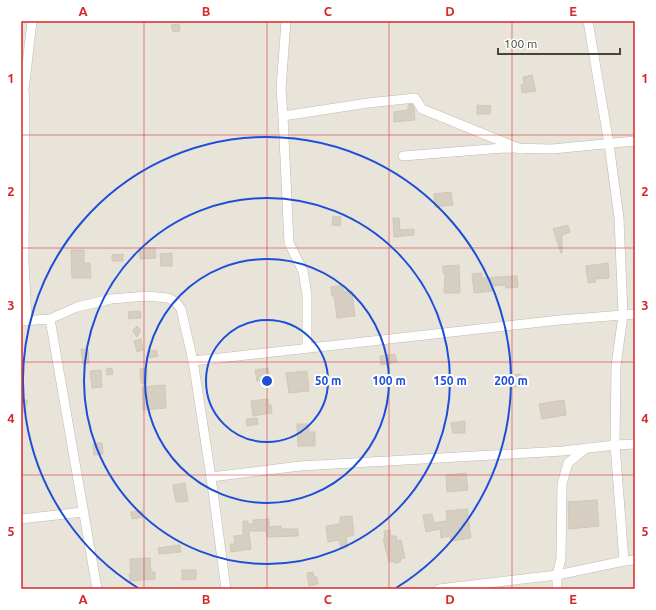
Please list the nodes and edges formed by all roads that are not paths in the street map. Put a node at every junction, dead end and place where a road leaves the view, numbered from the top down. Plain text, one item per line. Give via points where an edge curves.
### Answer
1 (32, 21) edge
2 (286, 21) edge
3 (588, 21) edge
4 (284, 116) junction
5 (635, 141) edge
6 (609, 144) junction
7 (520, 149) junction
8 (403, 156) dead end
9 (635, 314) edge
10 (623, 315) junction
11 (50, 319) junction
12 (24, 321) edge
13 (308, 348) junction
14 (193, 361) junction
15 (635, 444) edge
16 (615, 445) junction
17 (586, 448) junction
18 (211, 477) junction
19 (83, 512) junction
20 (21, 519) edge
21 (635, 560) edge
22 (624, 561) junction
23 (557, 575) junction
24 (97, 589) edge
25 (226, 589) edge
26 (439, 589) edge
27 (557, 589) edge

1 - 12 street via 24,90
2 - 4 street via 281,89
3 - 6 street
4 - 7 street via 415,98 422,109
4 - 13 street via 289,243 303,271
5 - 6 street
6 - 7 street
6 - 10 street via 619,218
7 - 8 street via 503,148
9 - 10 street
10 - 13 street
10 - 16 street via 616,366
11 - 12 street
11 - 14 street via 77,307 111,299 147,296 168,298 176,302 181,309
11 - 19 street
13 - 14 street
14 - 18 street
15 - 16 street
16 - 17 street
16 - 22 street
17 - 18 street via 300,466
17 - 23 street via 568,463 562,484 561,559
18 - 25 street
19 - 20 street
19 - 24 street
21 - 22 street
22 - 23 street
23 - 26 street
23 - 27 street

